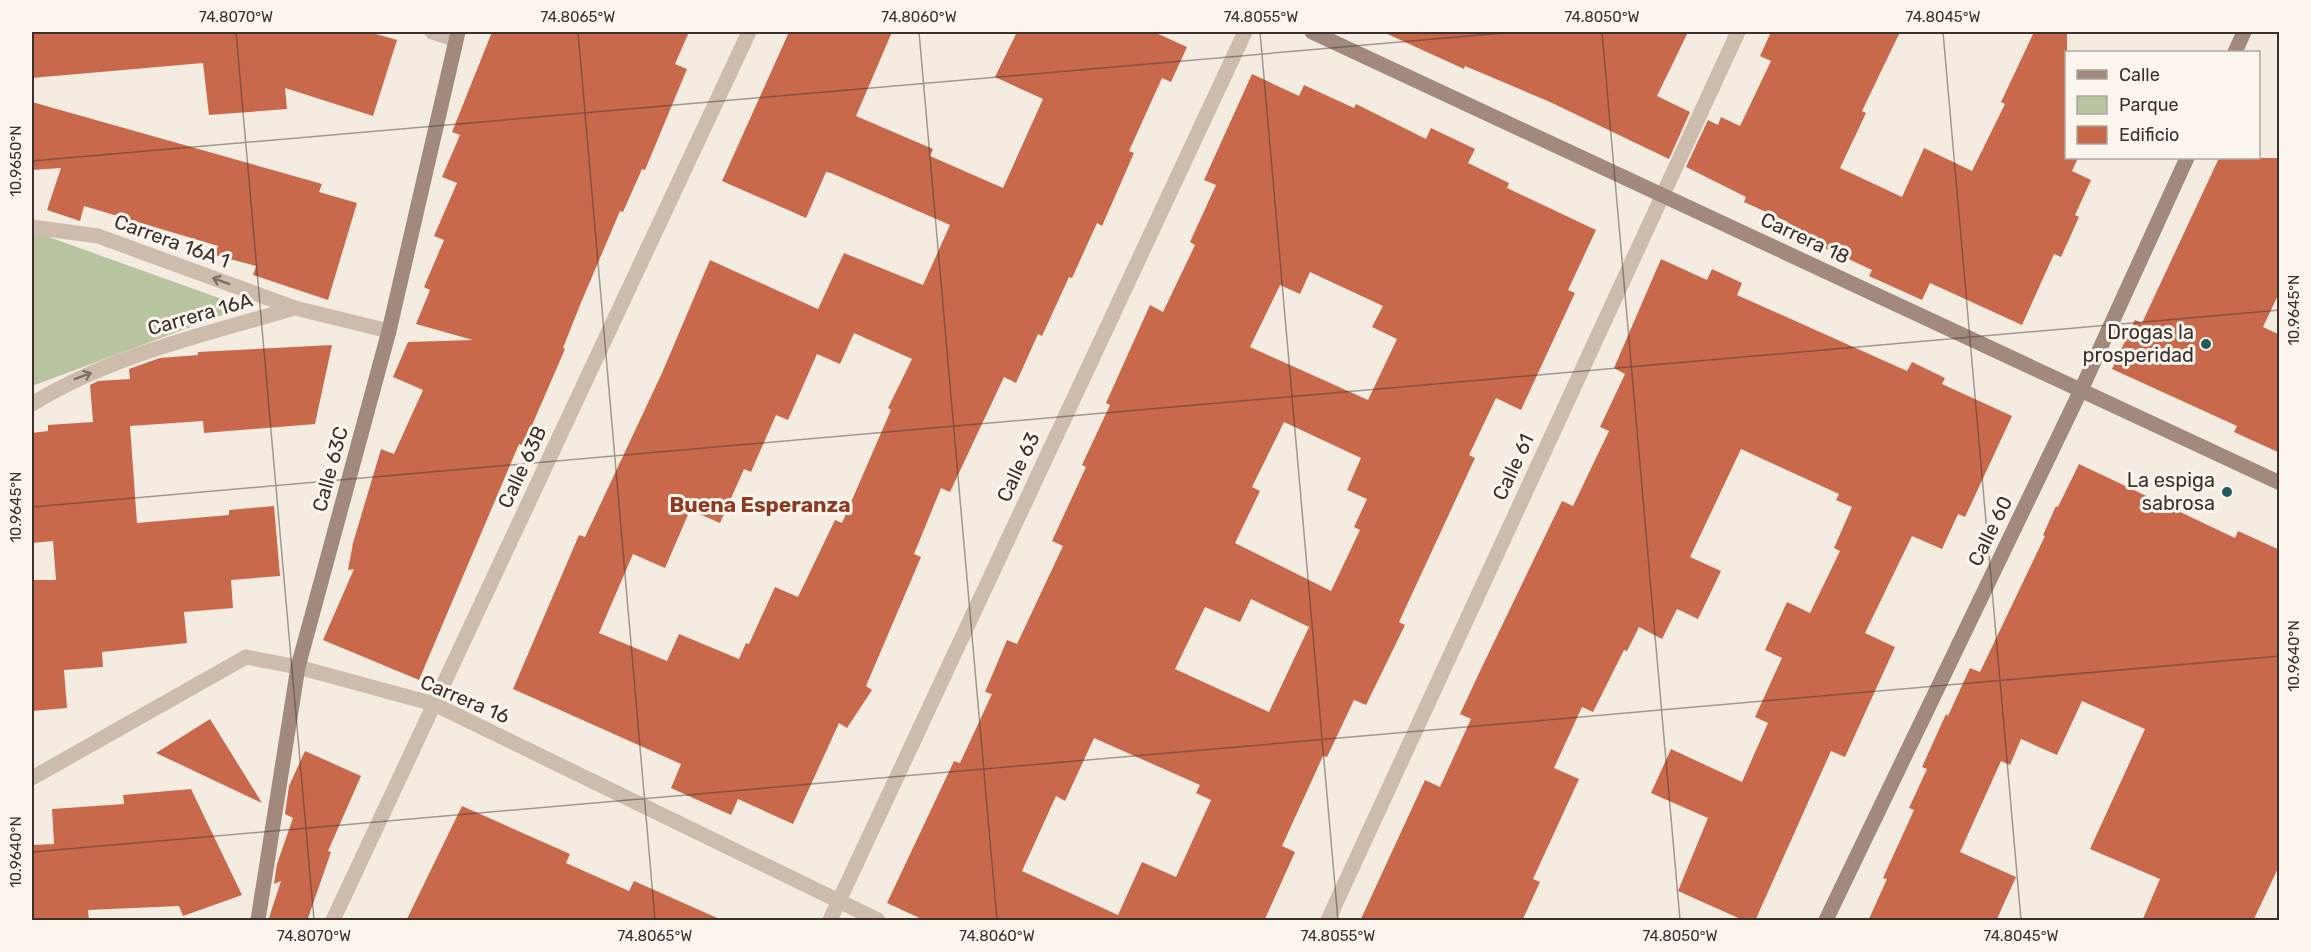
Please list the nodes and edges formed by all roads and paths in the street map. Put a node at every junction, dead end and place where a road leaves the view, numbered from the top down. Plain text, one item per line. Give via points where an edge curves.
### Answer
1 (432, 32) edge
2 (749, 32) edge
3 (1245, 32) edge
4 (1312, 32) edge
5 (1738, 32) edge
6 (2244, 32) edge
7 (457, 36) edge
8 (2235, 51) edge
9 (2187, 159) edge
10 (1662, 195) junction
11 (32, 227) edge
12 (295, 308) junction
13 (389, 331) junction
14 (2081, 390) junction
15 (32, 404) edge
16 (2280, 483) edge
17 (298, 667) junction
18 (434, 704) junction
19 (32, 778) edge
20 (838, 903) junction
21 (258, 921) edge
22 (333, 921) edge
23 (830, 921) edge
24 (878, 921) edge
25 (1328, 921) edge
26 (1826, 921) edge

1 - 7 street
2 - 18 street, Calle 63B
3 - 20 street, Calle 63
4 - 10 street, Carrera 18
5 - 10 street, Calle 61
6 - 8 street
7 - 13 street, Calle 63C
9 - 14 street, Calle 60
10 - 14 street, Carrera 18
10 - 25 street, Calle 61
12 -> 11 street, Carrera 16A 1 via 98,236
12 - 13 street, Carrera 16A
15 -> 12 street, Carrera 16A via 69,381 146,351
13 - 17 street, Calle 63C
14 - 16 street, Carrera 18
14 - 26 street, Calle 60
17 - 18 street, Carrera 16
17 - 19 street, Carrera 16 via 246,657
17 - 21 street, Calle 63C
18 - 20 street, Carrera 16
18 - 22 street, Calle 63B
20 - 23 street, Calle 63
20 - 24 street, Carrera 16

